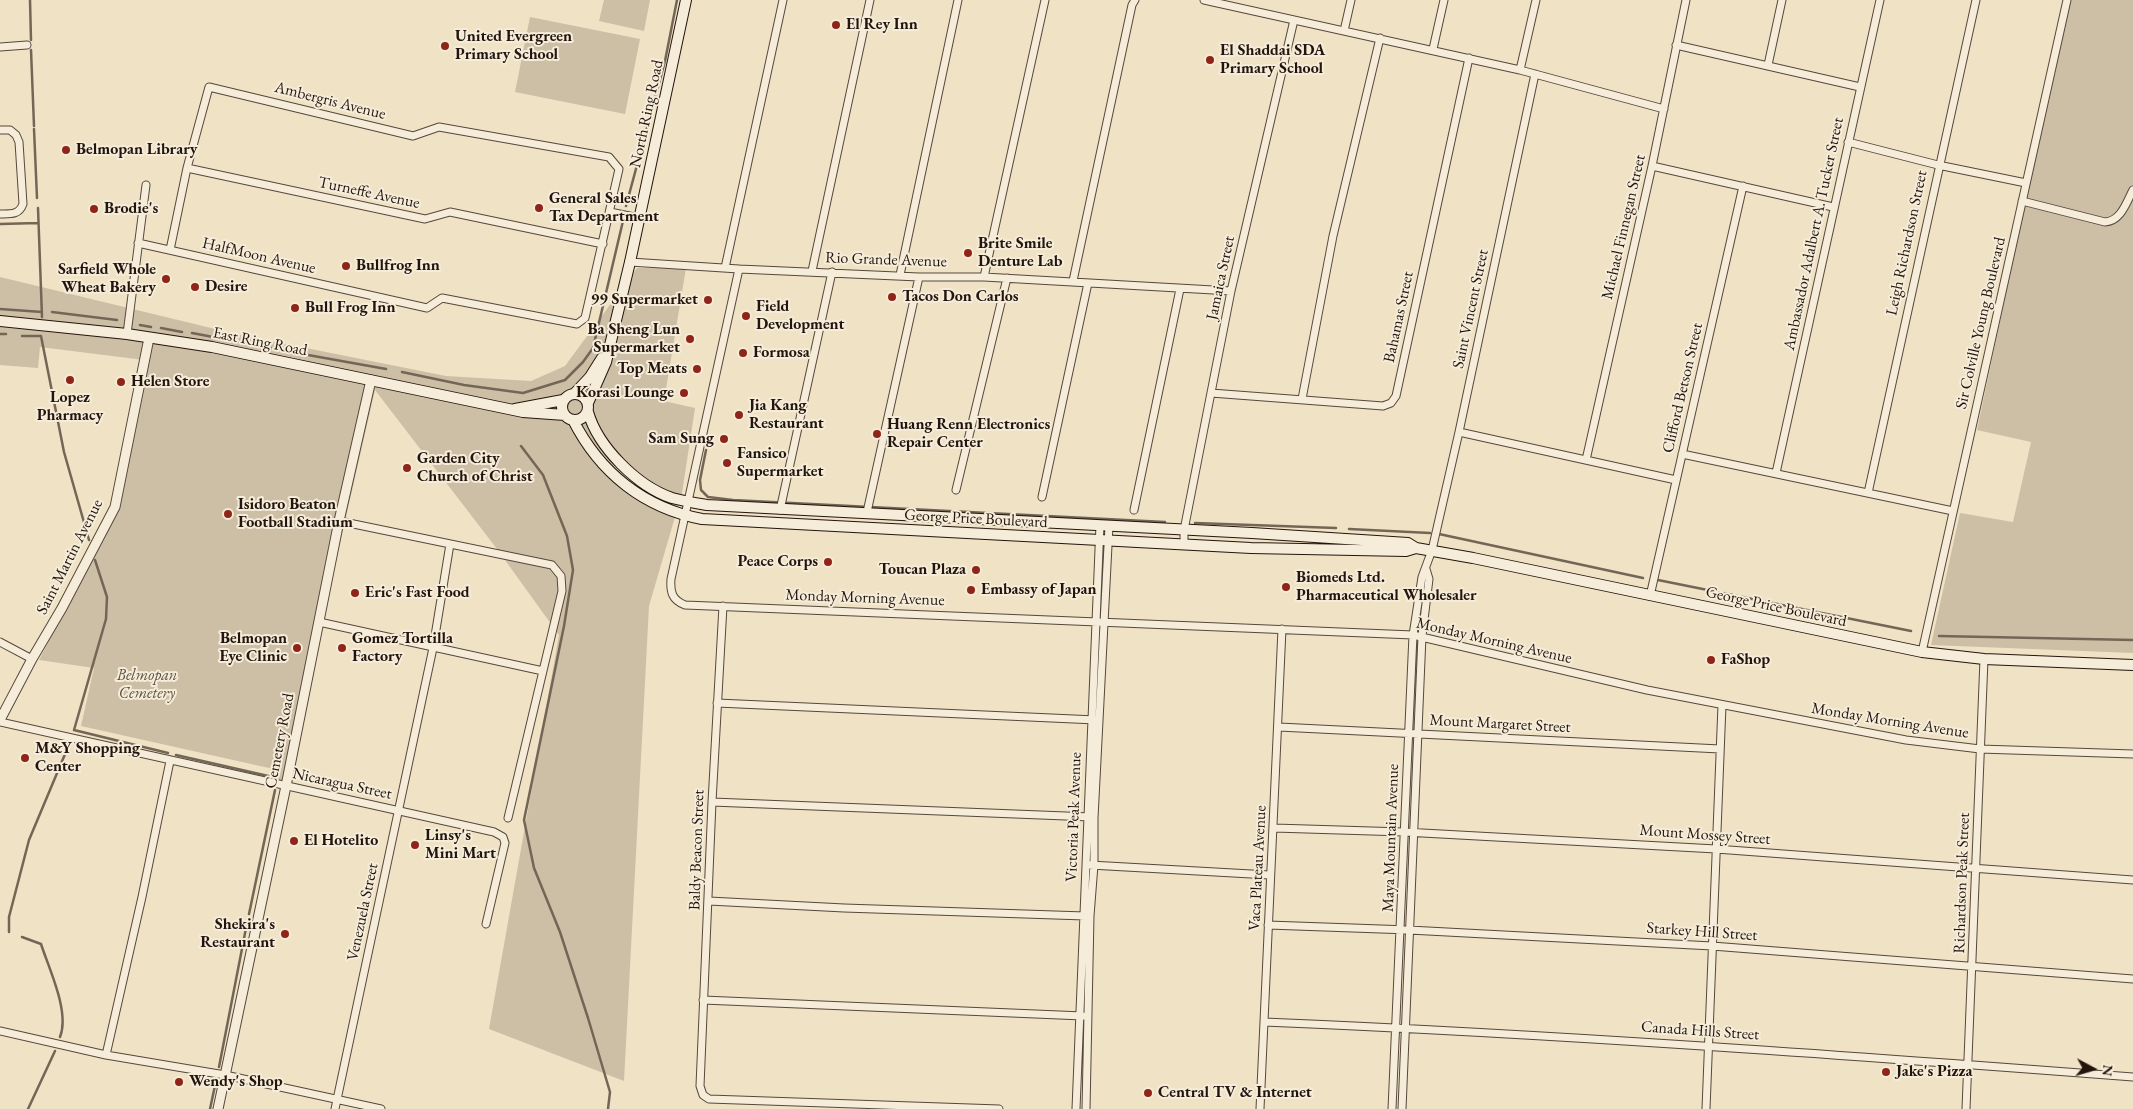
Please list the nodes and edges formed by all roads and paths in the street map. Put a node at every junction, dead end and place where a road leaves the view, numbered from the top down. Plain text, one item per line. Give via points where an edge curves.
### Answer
1 (686, 0) edge
2 (784, 0) edge
3 (870, 0) edge
4 (958, 0) edge
5 (1045, 0) edge
6 (1135, 0) edge
7 (1204, 0) edge
8 (1351, 0) edge
9 (1444, 0) edge
10 (1536, 0) edge
11 (1686, 0) edge
12 (1782, 0) edge
13 (1880, 0) edge
14 (1976, 0) edge
15 (2067, 0) edge
16 (1294, 20) junction
17 (1344, 31) junction
18 (1380, 38) junction
19 (27, 45) dead end
20 (1676, 46) junction
21 (0, 47) edge
22 (1433, 50) junction
23 (1468, 58) junction
24 (1768, 65) junction
25 (1520, 70) junction
26 (1535, 74) junction
27 (1860, 87) junction
28 (1664, 109) junction
29 (0, 130) edge
30 (1848, 142) junction
31 (1938, 165) junction
32 (1652, 166) junction
33 (187, 168) junction
34 (2026, 183) junction
35 (146, 185) dead end
36 (1743, 186) junction
37 (2133, 190) edge
38 (2022, 201) junction
39 (1833, 207) junction
40 (610, 212) junction
41 (0, 214) edge
42 (639, 218) junction
43 (138, 243) junction
44 (603, 244) junction
45 (170, 250) junction
46 (630, 262) junction
47 (725, 268) junction
48 (739, 269) junction
49 (812, 272) junction
50 (832, 272) junction
51 (900, 275) junction
52 (919, 277) junction
53 (984, 277) junction
54 (1007, 278) junction
55 (1073, 281) junction
56 (1088, 283) junction
57 (1180, 288) junction
58 (1231, 291) junction
59 (0, 321) edge
60 (127, 334) junction
61 (149, 338) junction
62 (607, 351) junction
63 (371, 380) junction
64 (575, 393) junction
65 (1211, 393) junction
66 (1302, 399) junction
67 (564, 400) junction
68 (588, 408) junction
69 (511, 409) junction
70 (569, 418) junction
71 (1459, 432) junction
72 (1682, 454) junction
73 (1586, 460) junction
74 (627, 470) junction
75 (1776, 474) junction
76 (619, 480) junction
77 (1676, 480) junction
78 (956, 490) dead end
79 (1868, 493) junction
80 (1042, 497) dead end
81 (688, 502) junction
82 (780, 510) junction
83 (1134, 510) dead end
84 (1953, 511) junction
85 (867, 512) dead end
86 (685, 516) junction
87 (932, 518) junction
88 (339, 521) junction
89 (1104, 526) junction
90 (1184, 530) junction
91 (931, 532) junction
92 (1104, 540) junction
93 (450, 544) junction
94 (1184, 544) junction
95 (1416, 548) junction
96 (1432, 550) junction
97 (1426, 569) junction
98 (1650, 596) junction
99 (723, 606) junction
100 (1096, 621) junction
101 (1104, 621) junction
102 (319, 622) junction
103 (1282, 629) junction
104 (1413, 635) junction
105 (1422, 636) junction
106 (0, 642) edge
107 (433, 648) junction
108 (1922, 652) junction
109 (1984, 658) junction
110 (32, 659) junction
111 (2133, 665) edge
112 (543, 671) junction
113 (717, 703) junction
114 (1722, 704) junction
115 (1092, 720) junction
116 (1100, 720) junction
117 (0, 721) edge
118 (1279, 727) junction
119 (1408, 733) junction
120 (1418, 733) junction
121 (1720, 749) junction
122 (1980, 749) junction
123 (2133, 754) edge
124 (170, 761) junction
125 (286, 786) junction
126 (712, 802) junction
127 (399, 810) junction
128 (1090, 817) junction
129 (508, 818) dead end
130 (1274, 828) junction
131 (1404, 832) junction
132 (1412, 832) junction
133 (1716, 849) junction
134 (1086, 865) junction
135 (1094, 865) junction
136 (1976, 869) junction
137 (1269, 875) junction
138 (2133, 880) edge
139 (709, 901) junction
140 (1086, 916) junction
141 (486, 924) dead end
142 (1268, 925) junction
143 (1405, 930) junction
144 (1712, 946) junction
145 (1972, 966) junction
146 (2133, 979) edge
147 (703, 1000) junction
148 (1080, 1016) junction
149 (1088, 1016) junction
150 (1264, 1022) junction
151 (1396, 1027) junction
152 (1404, 1028) junction
153 (0, 1030) edge
154 (1710, 1045) junction
155 (106, 1055) junction
156 (1968, 1064) junction
157 (226, 1075) junction
158 (2133, 1077) edge
159 (336, 1100) junction
160 (218, 1109) edge
161 (335, 1109) edge
162 (381, 1109) edge
163 (1000, 1109) edge
164 (1076, 1109) edge
165 (1086, 1109) edge
166 (1260, 1109) edge
167 (1392, 1109) edge
168 (1402, 1109) edge
169 (1706, 1109) edge
170 (1966, 1109) edge

1 - 42 main road, North Ring Road
2 - 47 street
3 - 49 street
4 - 51 street
5 - 53 street
6 - 55 street
7 - 16 street
8 - 17 street
9 - 22 street
10 - 25 street
11 - 20 street, Michael Finnegan Street
12 - 24 street
13 - 27 street, Ambassador Adalbert A. Tucker Street
14 - 31 street, Leigh Richardson Street
15 - 34 street, Sir Colville Young Boulevard
16 - 17 street
16 - 58 street, Jamaica Street
17 - 18 street
18 - 22 street
18 - 66 street via 1333,236
19 - 21 street
20 - 24 street
20 - 28 street, Michael Finnegan Street
22 - 23 street
23 - 25 street
23 - 66 street, Bahamas Street via 1396,396 1383,406
24 - 27 street
25 - 26 street
26 - 28 street
26 - 71 street, Saint Vincent Street
27 - 30 street, Ambassador Adalbert A. Tucker Street
28 - 32 street, Michael Finnegan Street
29 - 41 street via 10,130 19,142 23,204 16,213
30 - 31 street
30 - 39 street, Ambassador Adalbert A. Tucker Street
31 - 34 street
31 - 79 street, Leigh Richardson Street
32 - 36 street
32 - 73 street, Michael Finnegan Street
33 - 40 street, Ambergris Avenue via 209,86 413,136 438,127 609,157 619,169
33 - 44 street, Turneffe Avenue via 425,219 450,212
33 - 45 street, Ambergris Avenue
34 - 38 street, Sir Colville Young Boulevard
35 - 43 street
36 - 39 street
36 - 72 street, Clifford Betson Street
37 - 38 street via 2118,218 2112,222
38 - 84 street, Sir Colville Young Boulevard
39 - 75 street, Ambassador Adalbert A. Tucker Street
40 - 42 street
40 - 44 street
42 - 46 main road, North Ring Road
43 - 45 street, HalfMoon Avenue
43 - 60 street
44 - 45 street, HalfMoon Avenue via 585,318 577,324 442,298 427,308
46 - 47 street, Rio Grande Avenue
46 - 62 main road, North Ring Road
47 - 48 street, Rio Grande Avenue
48 - 49 street, Rio Grande Avenue
48 - 81 street
49 - 50 street, Rio Grande Avenue
50 - 51 street, Rio Grande Avenue
50 - 82 street
51 - 52 street, Rio Grande Avenue
52 - 53 street, Rio Grande Avenue
52 - 85 street
53 - 54 street, Rio Grande Avenue
54 - 55 street, Rio Grande Avenue
54 - 78 street
55 - 56 street, Rio Grande Avenue
56 - 57 street, Rio Grande Avenue
56 - 80 street
57 - 58 street, Rio Grande Avenue
57 - 83 street
58 - 65 street, Jamaica Street
59 - 60 main road, East Ring Road
60 - 61 main road, East Ring Road
61 - 63 main road, East Ring Road via 238,352
61 - 110 street, Saint Martin Avenue via 115,507
62 - 64 main road, North Ring Road
62 - 68 main road, North Ring Road
63 - 69 main road, East Ring Road
63 - 88 street, Cemetery Road
64 - 67 main road
64 - 68 main road via 583,396
65 - 66 street, Bahamas Street
65 - 90 street, Jamaica Street
67 - 69 main road
67 - 70 main road via 562,408
68 - 70 main road via 582,419
68 - 74 main road, George Price Boulevard via 594,428 604,444
69 - 70 main road
70 - 76 main road, George Price Boulevard
71 - 73 street
71 - 96 street, Saint Vincent Street
72 - 75 street
72 - 77 street, Clifford Betson Street
73 - 77 street
74 - 76 main road
74 - 81 main road, George Price Boulevard via 660,492
75 - 79 street
76 - 86 main road, George Price Boulevard via 650,503
77 - 98 street, Clifford Betson Street
79 - 84 street
81 - 82 main road, George Price Boulevard
81 - 86 street
82 - 87 main road, George Price Boulevard
84 - 108 street, Sir Colville Young Boulevard
86 - 91 main road, George Price Boulevard
86 - 99 street, Monday Morning Avenue via 670,590 677,602
87 - 89 main road, George Price Boulevard
87 - 91 main road
88 - 93 street
88 - 102 street, Cemetery Road
89 - 90 main road, George Price Boulevard
89 - 92 street
90 - 94 street, Jamaica Street
90 - 95 main road, George Price Boulevard via 1408,543
91 - 92 main road, George Price Boulevard
92 - 94 main road, George Price Boulevard
92 - 100 street, Victoria Peak Avenue
92 - 101 street
93 - 107 street, Venezuela Street
93 - 112 street via 552,565 561,576 562,591
94 - 95 main road, George Price Boulevard via 1406,551
95 - 96 main road, George Price Boulevard
96 - 97 street, Maya Mountain Avenue
96 - 98 main road, George Price Boulevard
97 - 104 street, Maya Mountain Avenue
97 - 105 street, Maya Mountain Avenue via 1429,578
98 - 108 main road, George Price Boulevard
99 - 100 street, Monday Morning Avenue
99 - 113 street, Baldy Beacon Street
100 - 101 street, Monday Morning Avenue
100 - 115 street, Victoria Peak Avenue
101 - 103 street, Monday Morning Avenue
101 - 116 street
102 - 107 street
102 - 125 street, Cemetery Road
103 - 104 street, Monday Morning Avenue
103 - 118 street, Vaca Plateau Avenue
104 - 105 street, Monday Morning Avenue
104 - 119 street, Maya Mountain Avenue
105 - 114 street, Monday Morning Avenue via 1628,686
105 - 120 street, Maya Mountain Avenue
106 - 110 street
107 - 112 street
107 - 127 street, Venezuela Street
108 - 109 main road, George Price Boulevard
109 - 111 main road, George Price Boulevard
109 - 122 street, Richardson Peak Street
110 - 117 street, Saint Martin Avenue
112 - 129 street
113 - 115 street
113 - 126 street, Baldy Beacon Street
114 - 121 street
114 - 122 street, Monday Morning Avenue via 1906,740
115 - 116 street
115 - 128 street, Victoria Peak Avenue
116 - 128 street
117 - 124 street, Nicaragua Street
118 - 119 street, Mount Margaret Street
118 - 130 street, Vaca Plateau Avenue
119 - 120 street, Mount Margaret Street
119 - 131 street, Maya Mountain Avenue
120 - 121 street, Mount Margaret Street
120 - 132 street, Maya Mountain Avenue
121 - 133 street
122 - 123 street, Monday Morning Avenue
122 - 136 street, Richardson Peak Street
124 - 125 street, Nicaragua Street
124 - 155 street
125 - 127 street, Nicaragua Street
125 - 157 street, Cemetery Road
126 - 128 street
126 - 139 street, Baldy Beacon Street
127 - 141 street, Nicaragua Street via 494,832 502,837 506,843
127 - 159 street, Venezuela Street
128 - 134 street, Victoria Peak Avenue
128 - 135 street
130 - 131 street, Mount Mossey Street
130 - 137 street, Vaca Plateau Avenue
131 - 132 street, Mount Mossey Street
131 - 143 street, Maya Mountain Avenue
132 - 133 street, Mount Mossey Street
132 - 143 street, Maya Mountain Avenue
133 - 136 street, Mount Mossey Street
133 - 144 street
134 - 135 street
134 - 140 street, Victoria Peak Avenue
135 - 137 street
135 - 140 street
136 - 138 street, Mount Mossey Street
136 - 145 street, Richardson Peak Street
137 - 142 street, Vaca Plateau Avenue
139 - 140 street
139 - 147 street, Baldy Beacon Street
140 - 148 street, Victoria Peak Avenue
140 - 149 street
142 - 143 street, Starkey Hill Street
142 - 150 street, Vaca Plateau Avenue
143 - 144 street, Starkey Hill Street
143 - 151 street, Maya Mountain Avenue
143 - 152 street, Maya Mountain Avenue
144 - 145 street, Starkey Hill Street
144 - 154 street
145 - 146 street, Starkey Hill Street
145 - 156 street, Richardson Peak Street
147 - 148 street
147 - 163 street, Baldy Beacon Street via 700,1086 703,1095 709,1099
148 - 149 street
148 - 164 street, Victoria Peak Avenue
149 - 165 street
150 - 151 street, Canada Hills Street
150 - 166 street, Vaca Plateau Avenue
151 - 152 street, Canada Hills Street
151 - 167 street, Maya Mountain Avenue
152 - 154 street, Canada Hills Street
152 - 168 street, Maya Mountain Avenue
153 - 155 street
154 - 156 street, Canada Hills Street
154 - 169 street
155 - 157 street
156 - 158 street, Canada Hills Street
156 - 170 street, Richardson Peak Street
157 - 159 street
157 - 160 street, Cemetery Road
159 - 161 street, Venezuela Street
159 - 162 street

